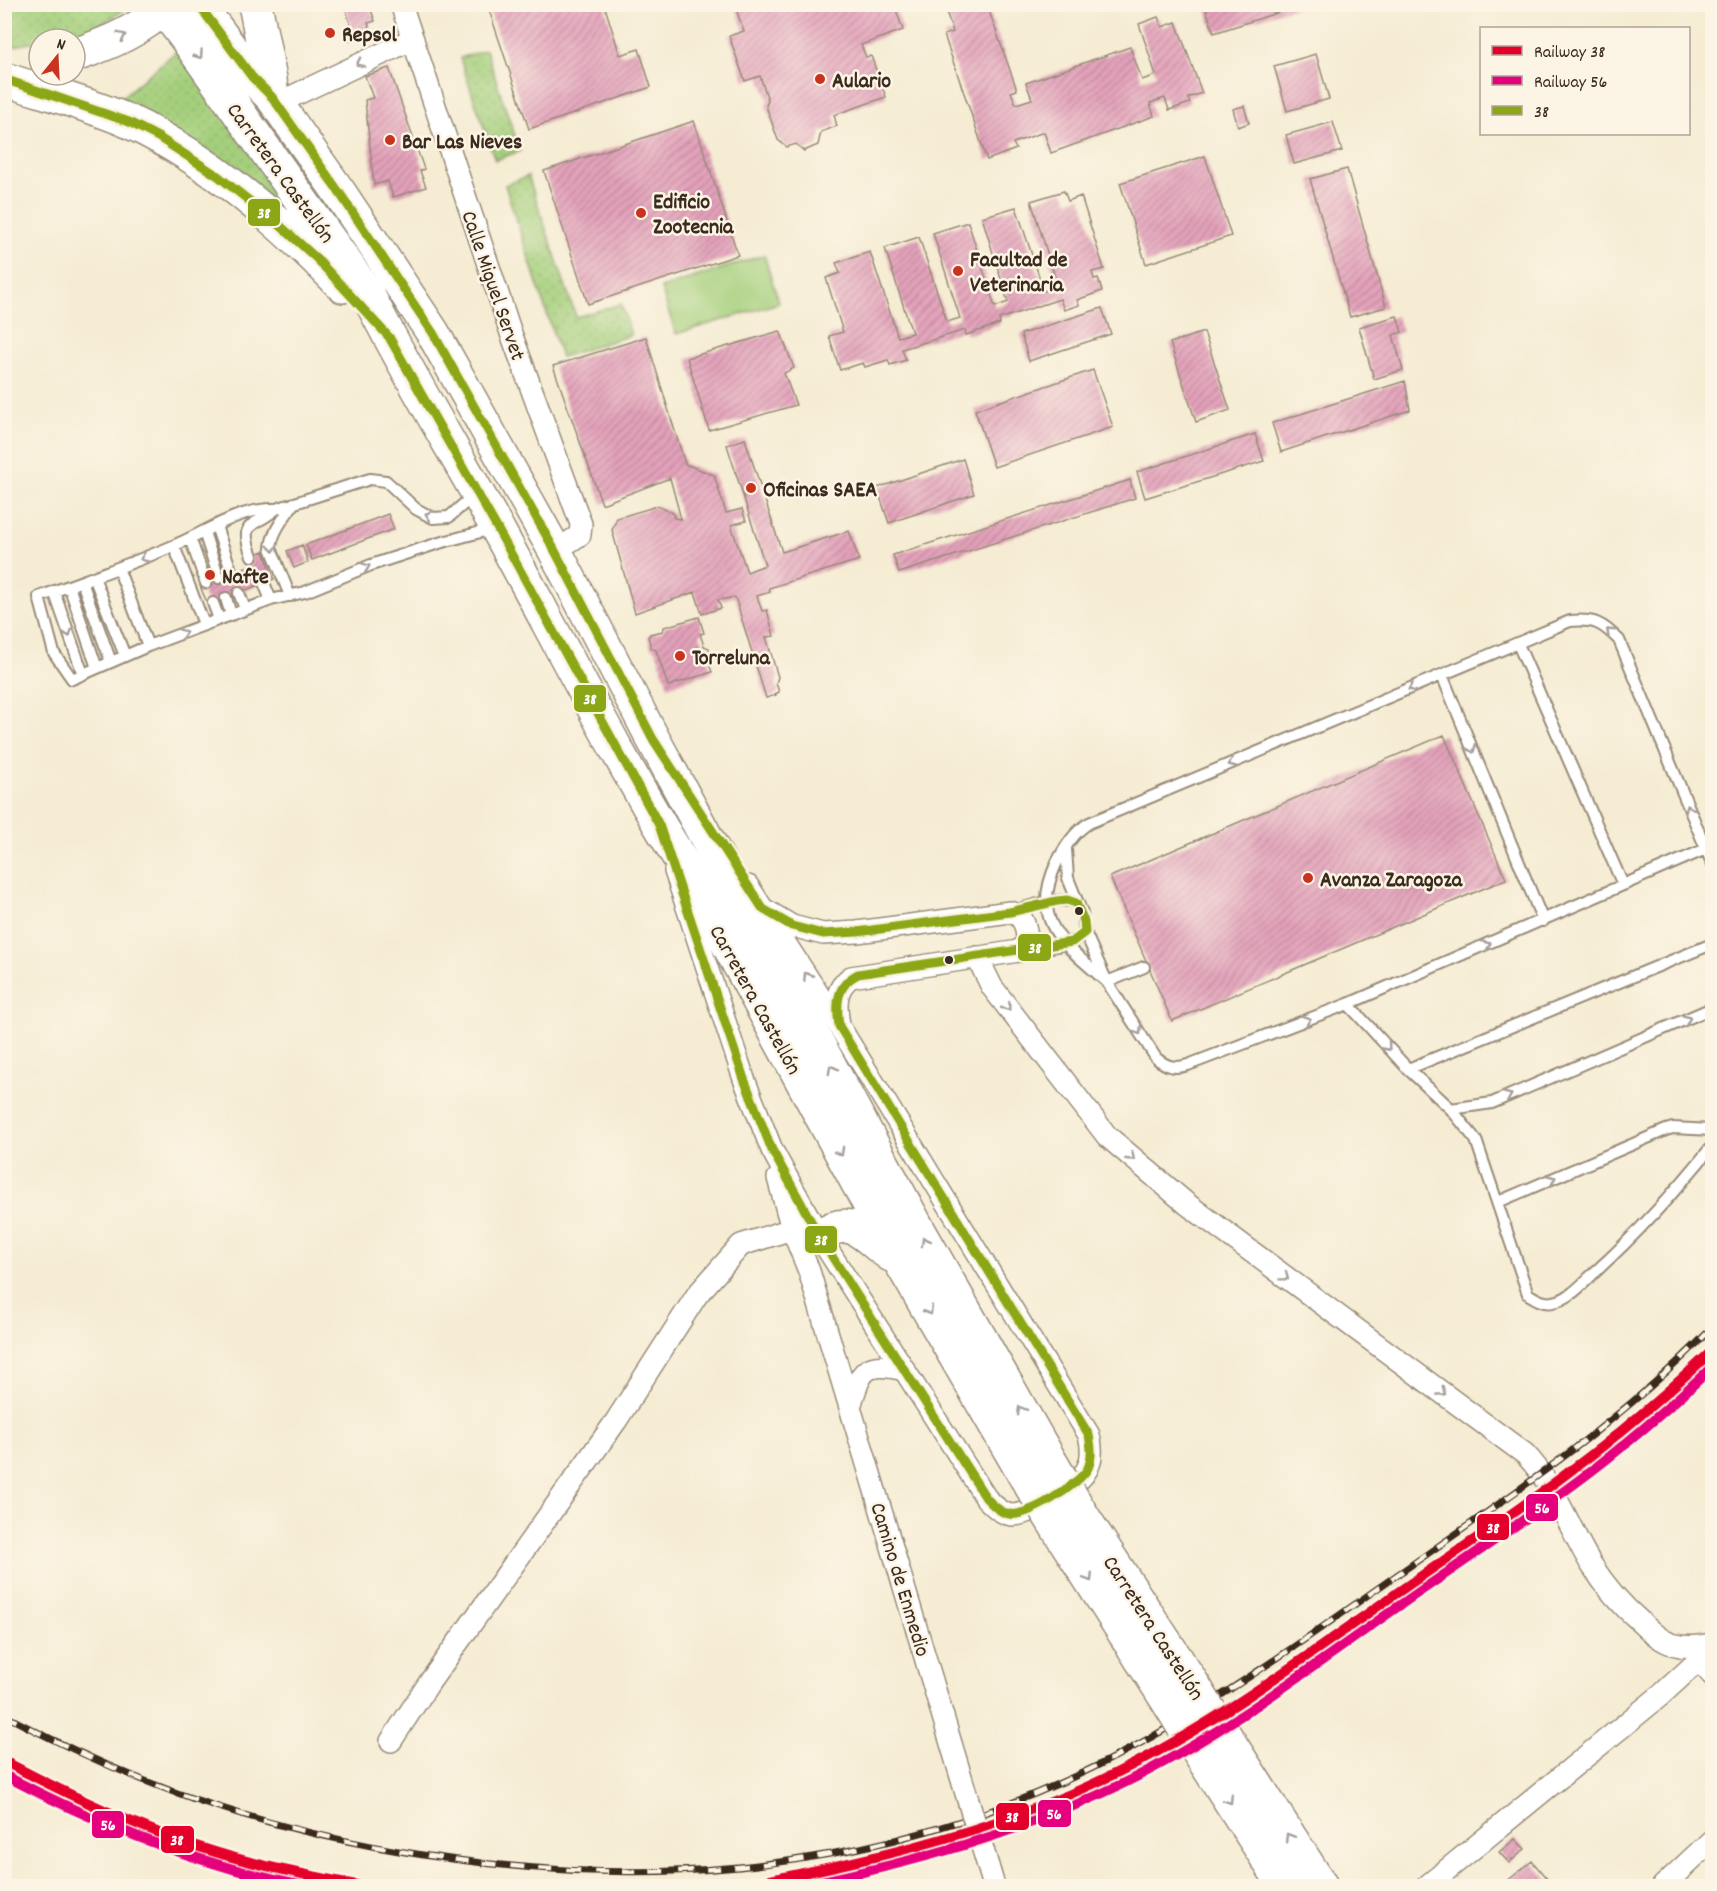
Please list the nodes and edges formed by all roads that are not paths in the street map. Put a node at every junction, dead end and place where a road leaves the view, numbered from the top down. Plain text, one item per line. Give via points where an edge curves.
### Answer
1 (198, 4) edge
2 (255, 4) edge
3 (401, 4) edge
4 (166, 7) edge
5 (413, 39) junction
6 (87, 51) edge
7 (27, 67) edge
8 (4, 72) edge
9 (4, 79) edge
10 (274, 101) junction
11 (389, 337) junction
12 (477, 492) junction
13 (294, 503) junction
14 (276, 509) junction
15 (216, 526) junction
16 (496, 528) junction
17 (204, 532) junction
18 (190, 538) junction
19 (174, 546) junction
20 (555, 551) junction
21 (252, 556) dead end
22 (118, 568) junction
23 (232, 573) dead end
24 (94, 578) junction
25 (219, 578) dead end
26 (82, 582) junction
27 (206, 583) dead end
28 (264, 583) dead end
29 (69, 586) junction
30 (54, 591) junction
31 (239, 593) dead end
32 (290, 596) junction
33 (226, 598) dead end
34 (271, 600) junction
35 (213, 603) dead end
36 (245, 609) junction
37 (231, 615) junction
38 (219, 619) junction
39 (204, 624) junction
40 (1518, 644) junction
41 (148, 646) junction
42 (125, 656) junction
43 (111, 662) junction
44 (98, 668) junction
45 (83, 674) junction
46 (1442, 675) junction
47 (653, 739) junction
48 (659, 825) junction
49 (1067, 846) junction
50 (1706, 849) junction
51 (1713, 863) edge
52 (1623, 885) junction
53 (1046, 903) junction
54 (1076, 903) junction
55 (763, 909) junction
56 (1010, 912) junction
57 (1543, 921) junction
58 (1085, 932) junction
59 (1713, 944) edge
60 (1065, 945) junction
61 (1019, 951) junction
62 (977, 957) junction
63 (1144, 967) dead end
64 (1107, 982) junction
65 (1348, 1004) junction
66 (1713, 1008) edge
67 (839, 1026) junction
68 (1408, 1069) junction
69 (1451, 1110) junction
70 (1713, 1130) edge
71 (1713, 1146) edge
72 (1498, 1202) junction
73 (805, 1232) junction
74 (900, 1261) junction
75 (904, 1370) junction
76 (850, 1407) junction
77 (1038, 1469) junction
78 (1709, 1657) edge
79 (392, 1741) dead end
80 (1212, 1744) junction
81 (1713, 1840) edge
82 (994, 1887) edge
83 (1285, 1887) edge
84 (1321, 1887) edge
85 (1427, 1887) edge
86 (1663, 1887) edge

1 - 10 highway, Carretera Castellón
2 - 10 highway
3 - 5 street, Calle Miguel Servet
6 -> 4 highway via 119,39
4 -> 11 highway, Carretera Castellón via 338,250 367,293
5 -> 10 street
5 - 20 street, Calle Miguel Servet via 512,336 581,524 576,539
7 - 8 highway
9 - 11 highway via 129,122 183,152 275,221 323,265
10 - 20 highway, Carretera Castellón via 433,333
11 - 12 highway, Carretera Castellón
12 -> 13 lane via 457,512 440,519 416,509 392,484 380,479 361,480
12 - 16 highway, Carretera Castellón
13 - 14 lane
13 -> 32 lane via 271,540
14 - 15 lane via 261,508
14 - 21 lane via 246,531
15 - 17 lane
15 - 23 lane
32 -> 16 lane via 439,543
16 - 48 highway, Carretera Castellón
17 - 18 lane
17 - 25 lane
18 - 19 lane
18 - 27 lane
19 -> 22 lane
19 - 39 lane
20 - 47 highway, Carretera Castellón
22 - 24 lane
22 - 41 lane
24 - 26 lane
24 - 42 lane
26 - 29 lane
26 - 43 lane
28 - 34 lane
29 - 30 lane
29 - 44 lane
30 -> 45 lane
30 - 45 lane via 39,597 54,653 72,679
31 - 36 lane
32 - 34 lane
33 - 37 lane
34 - 36 lane
35 - 38 lane
36 - 37 lane
37 - 38 lane
38 - 39 lane
41 -> 39 lane
40 - 46 lane
50 -> 40 lane via 1619,640 1605,625 1585,619 1570,621
40 - 52 lane
41 - 42 lane
42 - 43 lane
43 - 44 lane
44 - 45 lane
46 -> 49 lane via 1089,823
46 -> 57 lane
47 - 55 street, Carretera Castellón
77 -> 47 highway, Carretera Castellón via 912,1216
48 - 73 street via 744,1078
48 -> 74 highway, Carretera Castellón via 692,878
49 - 53 lane via 1053,873
49 - 54 lane via 1068,878
50 - 51 lane
50 - 52 lane
52 - 57 lane
53 - 54 lane
53 - 56 lane
53 - 60 lane via 1050,923
54 - 58 lane
55 - 56 street via 792,926 823,934
67 -> 55 street, Carretera Castellón
56 - 61 street via 1020,916 1025,925 1027,942
65 -> 57 lane
58 - 60 lane
58 - 64 lane
59 - 68 lane
60 - 61 lane
60 - 64 lane
61 - 62 street
62 - 67 street via 851,977 837,995
62 -> 78 street via 992,987 1107,1136 1196,1211 1531,1460 1591,1563 1627,1610 1659,1638
63 - 64 lane
64 -> 65 lane via 1156,1058 1174,1068
65 -> 68 lane
69 -> 66 lane via 1492,1103
67 - 75 street, Carretera Castellón via 1089,1435 1093,1450 1085,1474 1077,1483 1030,1510 1004,1513 986,1498
68 - 69 lane
69 - 72 lane via 1476,1140
72 -> 70 lane via 1666,1130
71 - 72 lane via 1618,1251 1575,1290 1552,1303 1528,1294
73 - 74 highway via 849,1226
73 - 75 street, Carretera Castellón
73 - 76 street, Camino de Enmedio via 810,1250 809,1271
73 - 79 street via 741,1245 698,1295 616,1421
74 -> 77 highway, Carretera Castellón
75 - 76 street via 884,1365 870,1367 859,1377
76 - 82 street, Camino de Enmedio, bridge
77 - 80 highway, Carretera Castellón, bridge
78 - 85 street
80 -> 83 highway, Carretera Castellón
84 -> 80 highway, Carretera Castellón
81 - 86 street

